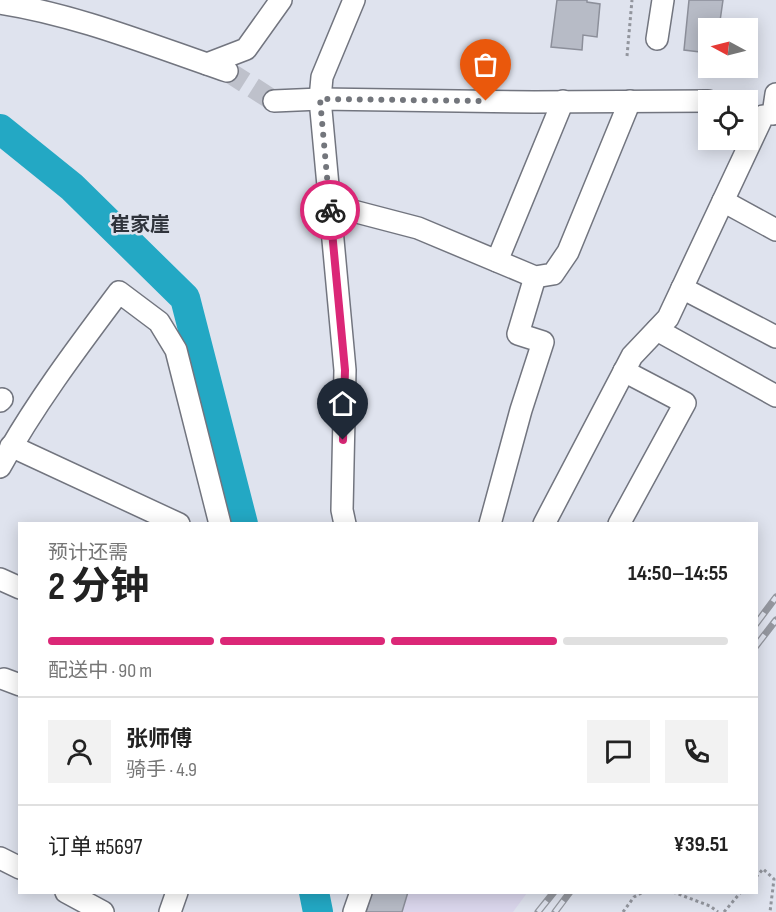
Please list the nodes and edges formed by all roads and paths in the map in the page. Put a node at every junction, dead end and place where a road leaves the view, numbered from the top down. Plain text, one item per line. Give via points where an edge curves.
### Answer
1 (281, 0) edge
2 (354, 0) edge
3 (632, 0) edge
4 (663, 0) edge
5 (0, 3) edge
6 (657, 39) dead end
7 (627, 56) dead end
8 (207, 64) junction
9 (227, 71) tunnel mouth
10 (320, 99) junction
11 (274, 101) tunnel mouth
12 (563, 101) junction
13 (630, 101) junction
14 (698, 101) edge
15 (767, 109) edge
16 (723, 201) junction
17 (330, 205) junction
18 (776, 230) edge
19 (497, 261) junction
20 (535, 277) junction
21 (682, 288) junction
22 (657, 330) junction
23 (776, 337) edge
24 (624, 371) junction
25 (776, 396) edge
26 (11, 446) junction
27 (0, 467) edge
28 (174, 522) edge
29 (219, 522) edge
30 (345, 522) edge
31 (490, 522) edge
32 (545, 522) edge
33 (620, 522) edge
34 (0, 579) edge
35 (18, 587) edge
36 (0, 858) edge
37 (18, 867) edge
38 (758, 875) edge
39 (68, 894) edge
40 (176, 894) edge
41 (360, 894) edge
42 (639, 894) edge
43 (678, 894) edge
44 (739, 894) edge
45 (103, 912) edge
46 (170, 912) edge
47 (354, 912) edge
48 (623, 912) edge
49 (718, 912) edge
50 (724, 912) edge
51 (770, 912) edge

1 - 8 street via 246,49
2 - 10 street via 322,77
3 - 7 path
4 - 6 street
5 - 8 street via 33,8
8 - 9 street
10 - 11 street
10 - 12 street
10 - 17 street
12 - 13 street
12 - 19 street
13 - 14 street
13 - 20 street via 568,252 553,274
15 - 16 street
16 - 18 street
16 - 21 street
17 - 19 street via 418,228
17 - 30 street via 345,370
19 - 20 street
20 - 31 street via 518,334 543,342
21 - 22 street via 668,318
21 - 23 street
22 - 24 street via 632,356
22 - 25 street
24 - 32 street
24 - 33 street via 685,402
26 - 27 street
26 - 28 street
26 - 29 street via 119,292 159,322 176,350
34 - 35 street
36 - 37 street
38 - 51 path via 763,869 774,879
39 - 45 street
40 - 46 street
41 - 47 street
42 - 48 path
43 - 49 path
44 - 50 path

